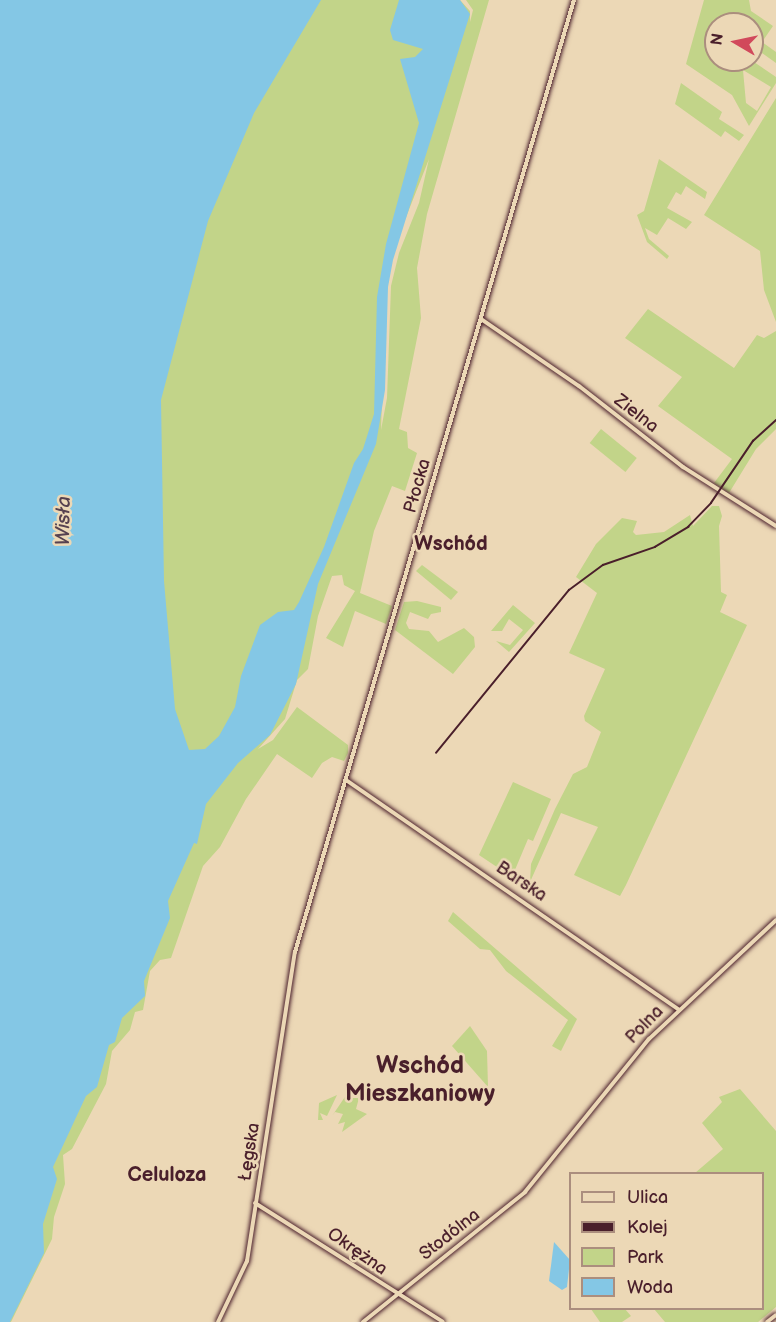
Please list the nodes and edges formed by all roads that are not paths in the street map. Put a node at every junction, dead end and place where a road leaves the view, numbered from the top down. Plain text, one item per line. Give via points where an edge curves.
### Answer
1 (574, 0) edge
2 (481, 319) junction
3 (776, 525) edge
4 (346, 780) junction
5 (776, 920) edge
6 (290, 980) joint
7 (679, 1010) junction
8 (548, 1163) joint
9 (255, 1203) junction
10 (396, 1295) junction
11 (776, 1315) edge
12 (218, 1322) edge
13 (363, 1322) edge
14 (443, 1322) edge
15 (767, 1322) edge

1 - 2 street, Płocka
2 - 3 street, Zielna via 579,386 683,467
2 - 4 street, Płocka
4 - 6 street, Płocka
4 - 7 street, Barska
5 - 7 street, Polna
6 - 9 street, Łęgska
7 - 8 street, Polna via 634,1056
8 - 10 street, Stodólna via 520,1197
9 - 10 street, Okrężna
9 - 12 street, Łęgska via 246,1265
10 - 13 street, Stodólna
10 - 14 street, Okrężna
11 - 15 street

